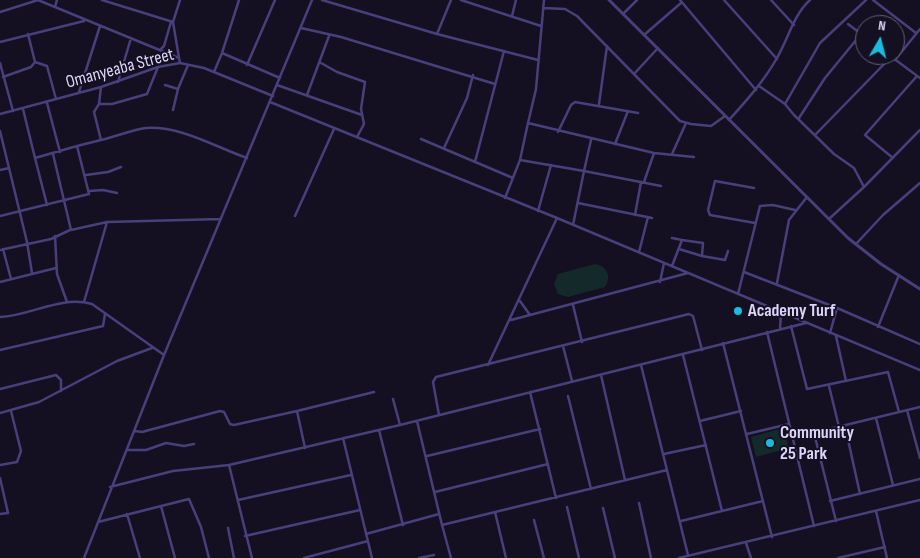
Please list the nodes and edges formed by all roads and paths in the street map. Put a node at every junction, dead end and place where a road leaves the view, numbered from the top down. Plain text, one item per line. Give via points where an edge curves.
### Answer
1 (38, 0) edge
2 (58, 0) edge
3 (102, 0) edge
4 (180, 0) edge
5 (239, 0) edge
6 (275, 0) edge
7 (312, 0) edge
8 (322, 0) edge
9 (451, 0) edge
10 (463, 0) edge
11 (483, 0) edge
12 (516, 0) edge
13 (544, 0) edge
14 (609, 0) edge
15 (637, 0) edge
16 (724, 0) edge
17 (771, 0) edge
18 (810, 0) edge
19 (866, 0) edge
20 (873, 0) edge
21 (680, 2) edge
22 (481, 6) junction
23 (55, 7) junction
24 (543, 8) junction
25 (0, 12) edge
26 (623, 14) junction
27 (512, 16) junction
28 (86, 21) junction
29 (172, 22) junction
30 (848, 24) dead end
31 (794, 25) junction
32 (100, 26) junction
33 (541, 26) junction
34 (301, 28) junction
35 (855, 29) edge
36 (920, 29) edge
37 (916, 33) junction
38 (28, 34) junction
39 (438, 34) junction
40 (644, 35) junction
41 (329, 36) junction
42 (131, 38) junction
43 (855, 41) edge
44 (0, 42) edge
45 (607, 46) junction
46 (658, 48) junction
47 (905, 48) edge
48 (160, 50) junction
49 (504, 51) junction
50 (222, 53) junction
51 (179, 58) junction
52 (776, 59) junction
53 (538, 60) junction
54 (35, 62) junction
55 (0, 63) edge
56 (321, 63) junction
57 (180, 64) junction
58 (188, 64) junction
59 (247, 64) junction
60 (882, 65) edge
61 (902, 65) edge
62 (158, 67) junction
63 (214, 72) junction
64 (634, 74) junction
65 (473, 75) junction
66 (3, 76) junction
67 (280, 78) junction
68 (919, 78) edge
69 (118, 82) junction
70 (494, 84) junction
71 (165, 85) dead end
72 (277, 85) junction
73 (759, 86) junction
74 (101, 87) junction
75 (178, 89) junction
76 (756, 90) junction
77 (79, 92) junction
78 (307, 95) junction
79 (272, 96) junction
80 (56, 99) junction
81 (47, 102) junction
82 (270, 102) junction
83 (99, 104) junction
84 (599, 104) junction
85 (785, 104) junction
86 (22, 109) junction
87 (173, 110) dead end
88 (628, 110) junction
89 (13, 111) junction
90 (638, 113) dead end
91 (0, 114) edge
92 (362, 114) junction
93 (725, 116) junction
94 (799, 118) junction
95 (729, 120) junction
96 (528, 123) junction
97 (686, 123) junction
98 (334, 129) junction
99 (920, 130) edge
100 (0, 131) edge
101 (558, 132) junction
102 (816, 135) junction
103 (357, 137) junction
104 (421, 139) dead end
105 (100, 140) junction
106 (591, 140) junction
107 (614, 144) junction
108 (77, 146) junction
109 (444, 148) junction
110 (60, 152) junction
111 (654, 152) junction
112 (53, 154) junction
113 (672, 154) junction
114 (694, 157) dead end
115 (36, 158) junction
116 (247, 158) junction
117 (893, 158) junction
118 (520, 160) junction
119 (474, 162) junction
120 (551, 165) junction
121 (121, 167) dead end
122 (9, 168) junction
123 (0, 170) edge
124 (584, 171) junction
125 (86, 175) junction
126 (513, 178) junction
127 (642, 182) junction
128 (920, 183) edge
129 (661, 186) dead end
130 (864, 187) junction
131 (754, 188) dead end
132 (89, 191) junction
133 (117, 193) dead end
134 (807, 196) junction
135 (505, 198) junction
136 (64, 201) junction
137 (578, 203) junction
138 (47, 205) junction
139 (795, 210) junction
140 (538, 211) junction
141 (20, 212) junction
142 (636, 215) junction
143 (0, 216) edge
144 (295, 216) dead end
145 (222, 218) junction
146 (557, 218) junction
147 (830, 218) junction
148 (106, 222) junction
149 (755, 223) junction
150 (573, 225) junction
151 (70, 230) junction
152 (55, 236) junction
153 (672, 238) dead end
154 (682, 240) junction
155 (27, 242) junction
156 (856, 244) junction
157 (2, 249) edge
158 (679, 249) junction
159 (728, 250) dead end
160 (639, 252) junction
161 (702, 256) junction
162 (664, 263) junction
163 (672, 266) junction
164 (56, 268) junction
165 (744, 272) junction
166 (32, 273) junction
167 (689, 273) junction
168 (899, 275) junction
169 (11, 279) junction
170 (0, 282) edge
171 (660, 282) junction
172 (777, 283) junction
173 (920, 289) edge
174 (738, 294) junction
175 (520, 301) junction
176 (66, 302) junction
177 (84, 302) junction
178 (573, 305) junction
179 (837, 308) junction
180 (105, 313) junction
181 (781, 313) junction
182 (530, 315) junction
183 (0, 317) edge
184 (511, 320) junction
185 (806, 323) junction
186 (791, 326) junction
187 (878, 327) junction
188 (780, 329) junction
189 (767, 332) junction
190 (830, 333) junction
191 (836, 335) junction
192 (582, 342) junction
193 (723, 343) junction
194 (920, 344) edge
195 (562, 346) junction
196 (152, 348) junction
197 (0, 350) edge
198 (702, 350) junction
199 (164, 355) junction
200 (683, 355) junction
201 (488, 365) junction
202 (641, 365) junction
203 (920, 370) edge
204 (601, 375) junction
205 (846, 381) junction
206 (572, 382) junction
207 (829, 386) junction
208 (0, 388) edge
209 (61, 391) junction
210 (374, 392) dead end
211 (530, 392) junction
212 (568, 396) dead end
213 (393, 399) dead end
214 (920, 407) edge
215 (907, 410) junction
216 (11, 411) junction
217 (296, 411) junction
218 (741, 411) junction
219 (0, 412) edge
220 (899, 412) junction
221 (440, 415) junction
222 (876, 418) junction
223 (417, 421) junction
224 (700, 421) junction
225 (789, 424) junction
226 (400, 425) junction
227 (845, 426) junction
228 (839, 427) junction
229 (540, 429) junction
230 (379, 430) junction
231 (135, 431) junction
232 (814, 433) junction
233 (747, 434) junction
234 (343, 438) junction
235 (792, 438) junction
236 (194, 444) dead end
237 (706, 445) junction
238 (305, 448) junction
239 (128, 450) junction
240 (664, 454) junction
241 (427, 456) junction
242 (920, 458) edge
243 (0, 464) edge
244 (548, 464) junction
245 (229, 465) junction
246 (667, 470) junction
247 (352, 475) junction
248 (920, 479) edge
249 (625, 480) junction
250 (0, 481) edge
251 (893, 486) junction
252 (110, 487) junction
253 (591, 489) junction
254 (435, 492) junction
255 (860, 494) junction
256 (556, 498) junction
257 (238, 500) junction
258 (920, 500) edge
259 (763, 501) junction
260 (830, 501) junction
261 (639, 503) dead end
262 (161, 506) junction
263 (566, 507) dead end
264 (603, 508) dead end
265 (360, 510) junction
266 (722, 510) junction
267 (876, 511) junction
268 (495, 512) junction
269 (0, 514) edge
270 (127, 514) junction
271 (440, 514) junction
272 (534, 520) dead end
273 (681, 521) junction
274 (836, 521) junction
275 (98, 522) junction
276 (403, 525) junction
277 (442, 526) junction
278 (814, 526) junction
279 (228, 528) dead end
280 (366, 534) junction
281 (245, 536) junction
282 (772, 537) junction
283 (368, 541) junction
284 (746, 542) junction
285 (884, 546) junction
286 (434, 555) dead end
287 (688, 556) junction
288 (84, 558) edge
289 (140, 558) edge
290 (175, 558) edge
291 (208, 558) edge
292 (234, 558) edge
293 (252, 558) edge
294 (304, 558) edge
295 (372, 558) edge
296 (419, 558) edge
297 (451, 558) edge
298 (506, 558) edge
299 (544, 558) edge
300 (579, 558) edge
301 (615, 558) edge
302 (651, 558) edge
303 (679, 558) edge
304 (751, 558) edge
305 (838, 558) edge
306 (887, 558) edge

1 - 23 street
1 - 25 street
2 - 23 street
3 - 29 street
4 - 29 street
5 - 50 street
6 - 59 street
7 - 34 street
8 - 39 street
9 - 39 street
10 - 22 street
11 - 22 street
12 - 27 street
13 - 24 street
14 - 26 street
15 - 26 street
16 - 52 street
17 - 31 street
18 - 31 street via 798,13
19 - 85 street via 820,43
20 - 37 street
21 - 40 street
21 - 76 street
22 - 27 street
23 - 28 street
24 - 33 street
24 - 45 street via 570,11
26 - 40 street
27 - 33 street
28 - 32 street
28 - 38 street
29 - 48 street
29 - 51 street
30 - 35 street
31 - 52 street
32 - 42 street
32 - 77 street
33 - 53 street
34 - 41 street
34 - 67 street
36 - 37 street
37 - 47 street
38 - 44 street
38 - 54 street
39 - 49 street
40 - 46 street
41 - 56 street
41 - 65 street
42 - 48 street
42 - 69 street
43 - 94 street via 825,78
45 - 64 street
45 - 84 street
46 - 64 street
46 - 93 street
48 - 51 street
49 - 53 street
49 - 70 street
50 - 59 street
50 - 63 street
51 - 57 street
52 - 73 street
53 - 96 street via 536,89
54 - 66 street via 30,67
54 - 80 street via 46,66
55 - 66 street
56 - 78 street
56 - 92 street via 365,82
57 - 58 street, Omanyeaba Street
57 - 62 street, Omanyeaba Street
58 - 63 street, Omanyeaba Street
58 - 75 street
59 - 67 street
60 - 102 street
61 - 68 street
62 - 69 street, Omanyeaba Street
62 - 83 street via 147,94 112,104
63 - 79 street, Omanyeaba Street
64 - 97 street via 680,121
65 - 70 street
65 - 109 street via 467,98
66 - 89 street
67 - 72 street
68 - 117 street via 865,135
69 - 74 street, Omanyeaba Street
70 - 119 street
71 - 75 street
72 - 78 street
72 - 79 street
73 - 76 street
73 - 85 street
74 - 77 street, Omanyeaba Street
74 - 83 street
75 - 87 street
76 - 95 street
77 - 80 street, Omanyeaba Street
78 - 92 street
79 - 82 street
80 - 81 street, Omanyeaba Street
81 - 86 street, Omanyeaba Street
81 - 110 street
82 - 98 street
82 - 116 street
83 - 105 street via 94,112
84 - 88 street
84 - 101 street via 575,102
85 - 94 street
86 - 89 street, Omanyeaba Street
86 - 115 street
88 - 90 street
88 - 107 street
89 - 91 street, Omanyeaba Street
92 - 103 street via 364,124
93 - 95 street
93 - 97 street via 711,126
94 - 102 street
95 - 134 street
96 - 101 street
96 - 118 street
97 - 113 street
98 - 103 street
98 - 144 street
99 - 117 street
100 - 122 street
101 - 106 street
102 - 130 street via 834,154 854,168
103 - 135 street
104 - 109 street
105 - 108 street
105 - 116 street via 142,129 163,130 193,136
106 - 107 street
106 - 124 street
107 - 111 street
108 - 110 street
108 - 125 street
109 - 119 street
110 - 112 street
111 - 113 street
111 - 127 street
112 - 115 street
112 - 136 street
113 - 114 street
115 - 138 street
116 - 145 street
117 - 130 street
118 - 120 street
118 - 126 street
119 - 126 street
120 - 124 street
120 - 140 street
121 - 125 street
122 - 123 street
122 - 141 street
124 - 127 street
124 - 137 street
125 - 132 street
126 - 135 street
127 - 129 street
127 - 142 street
128 - 156 street
130 - 147 street
131 - 149 street via 715,181 708,210 710,215
132 - 133 street
132 - 136 street via 88,195
134 - 139 street
134 - 147 street
135 - 140 street
136 - 138 street
136 - 151 street
137 - 142 street
137 - 150 street
138 - 141 street
139 - 149 street via 762,205
139 - 172 street via 788,223
140 - 146 street
141 - 143 street
141 - 155 street
142 - 160 street via 650,218
145 - 148 street
145 - 199 street
146 - 150 street
146 - 175 street
147 - 156 street
148 - 151 street
148 - 177 street
149 - 165 street
150 - 160 street
151 - 152 street
152 - 155 street
152 - 164 street
153 - 154 street
154 - 158 street
154 - 161 street via 703,243
155 - 157 street
155 - 166 street
156 - 168 street
157 - 169 street
158 - 161 street
158 - 163 street
159 - 161 street via 724,260
160 - 162 street
162 - 163 street
162 - 171 street
163 - 167 street
164 - 166 street
164 - 176 street
165 - 172 street
165 - 174 street
166 - 169 street
167 - 171 street
167 - 174 street
168 - 173 street
168 - 187 street
169 - 170 street
171 - 178 street
172 - 179 street
174 - 181 street
175 - 182 street
175 - 184 street
176 - 177 street
176 - 183 street
177 - 180 street
178 - 182 street
178 - 192 street
179 - 187 street
179 - 190 street
180 - 196 street
180 - 197 street via 103,326
181 - 185 street
181 - 188 street
182 - 184 street
184 - 201 street
185 - 186 street
185 - 190 street
186 - 188 street
186 - 207 street via 806,388
187 - 194 street
188 - 189 street
189 - 193 street
189 - 225 street
190 - 191 street
191 - 203 street
191 - 205 street
192 - 195 street
192 - 198 street via 689,314 693,316
193 - 198 street
193 - 218 street
195 - 201 street
195 - 206 street
196 - 199 street
196 - 209 street via 117,361
198 - 200 street
199 - 231 street
200 - 202 street
200 - 224 street
201 - 221 street via 433,379
202 - 204 street
202 - 240 street
204 - 206 street
204 - 249 street
205 - 207 street
205 - 220 street via 888,372
206 - 211 street
207 - 228 street
208 - 209 street via 56,375 61,380
209 - 216 street
210 - 217 street
211 - 221 street
211 - 229 street
212 - 253 street
213 - 226 street
214 - 215 street
215 - 220 street
215 - 242 street
216 - 219 street
216 - 243 street via 21,451 17,462
217 - 231 street via 234,425 220,411 142,432
217 - 238 street
218 - 224 street
218 - 233 street
220 - 222 street
221 - 223 street
222 - 227 street
222 - 251 street
223 - 226 street
223 - 241 street
224 - 237 street
225 - 233 street
225 - 235 street
226 - 230 street
227 - 228 street
227 - 255 street
228 - 232 street
229 - 241 street
229 - 244 street
230 - 234 street
230 - 276 street
231 - 239 street
232 - 235 street
232 - 260 street
233 - 259 street
234 - 238 street
234 - 247 street
235 - 278 street
236 - 239 street via 166,443 146,450
237 - 240 street
237 - 266 street
238 - 245 street
239 - 252 street
240 - 246 street
241 - 254 street
244 - 254 street
244 - 256 street
245 - 252 street via 173,471
245 - 257 street
246 - 249 street
246 - 273 street
247 - 257 street
247 - 265 street
248 - 251 street
249 - 253 street
250 - 269 street via 8,513
251 - 255 street
252 - 275 street
253 - 256 street
254 - 271 street
255 - 260 street
256 - 268 street
257 - 281 street
258 - 267 street
259 - 266 street
259 - 282 street
260 - 274 street
261 - 302 street
262 - 270 street
262 - 290 street
262 - 291 street via 189,500 201,527
263 - 300 street
264 - 301 street
265 - 280 street
265 - 281 street
266 - 273 street
267 - 274 street
267 - 285 street
268 - 277 street
268 - 298 street
270 - 275 street
270 - 289 street
271 - 276 street
271 - 277 street
272 - 299 street
273 - 287 street
274 - 278 street
275 - 288 street
276 - 280 street
277 - 297 street
278 - 282 street
279 - 292 street
280 - 283 street
281 - 293 street
282 - 284 street
283 - 294 street
283 - 295 street
284 - 287 street
284 - 304 street
285 - 305 street
285 - 306 street
286 - 296 street
287 - 303 street

